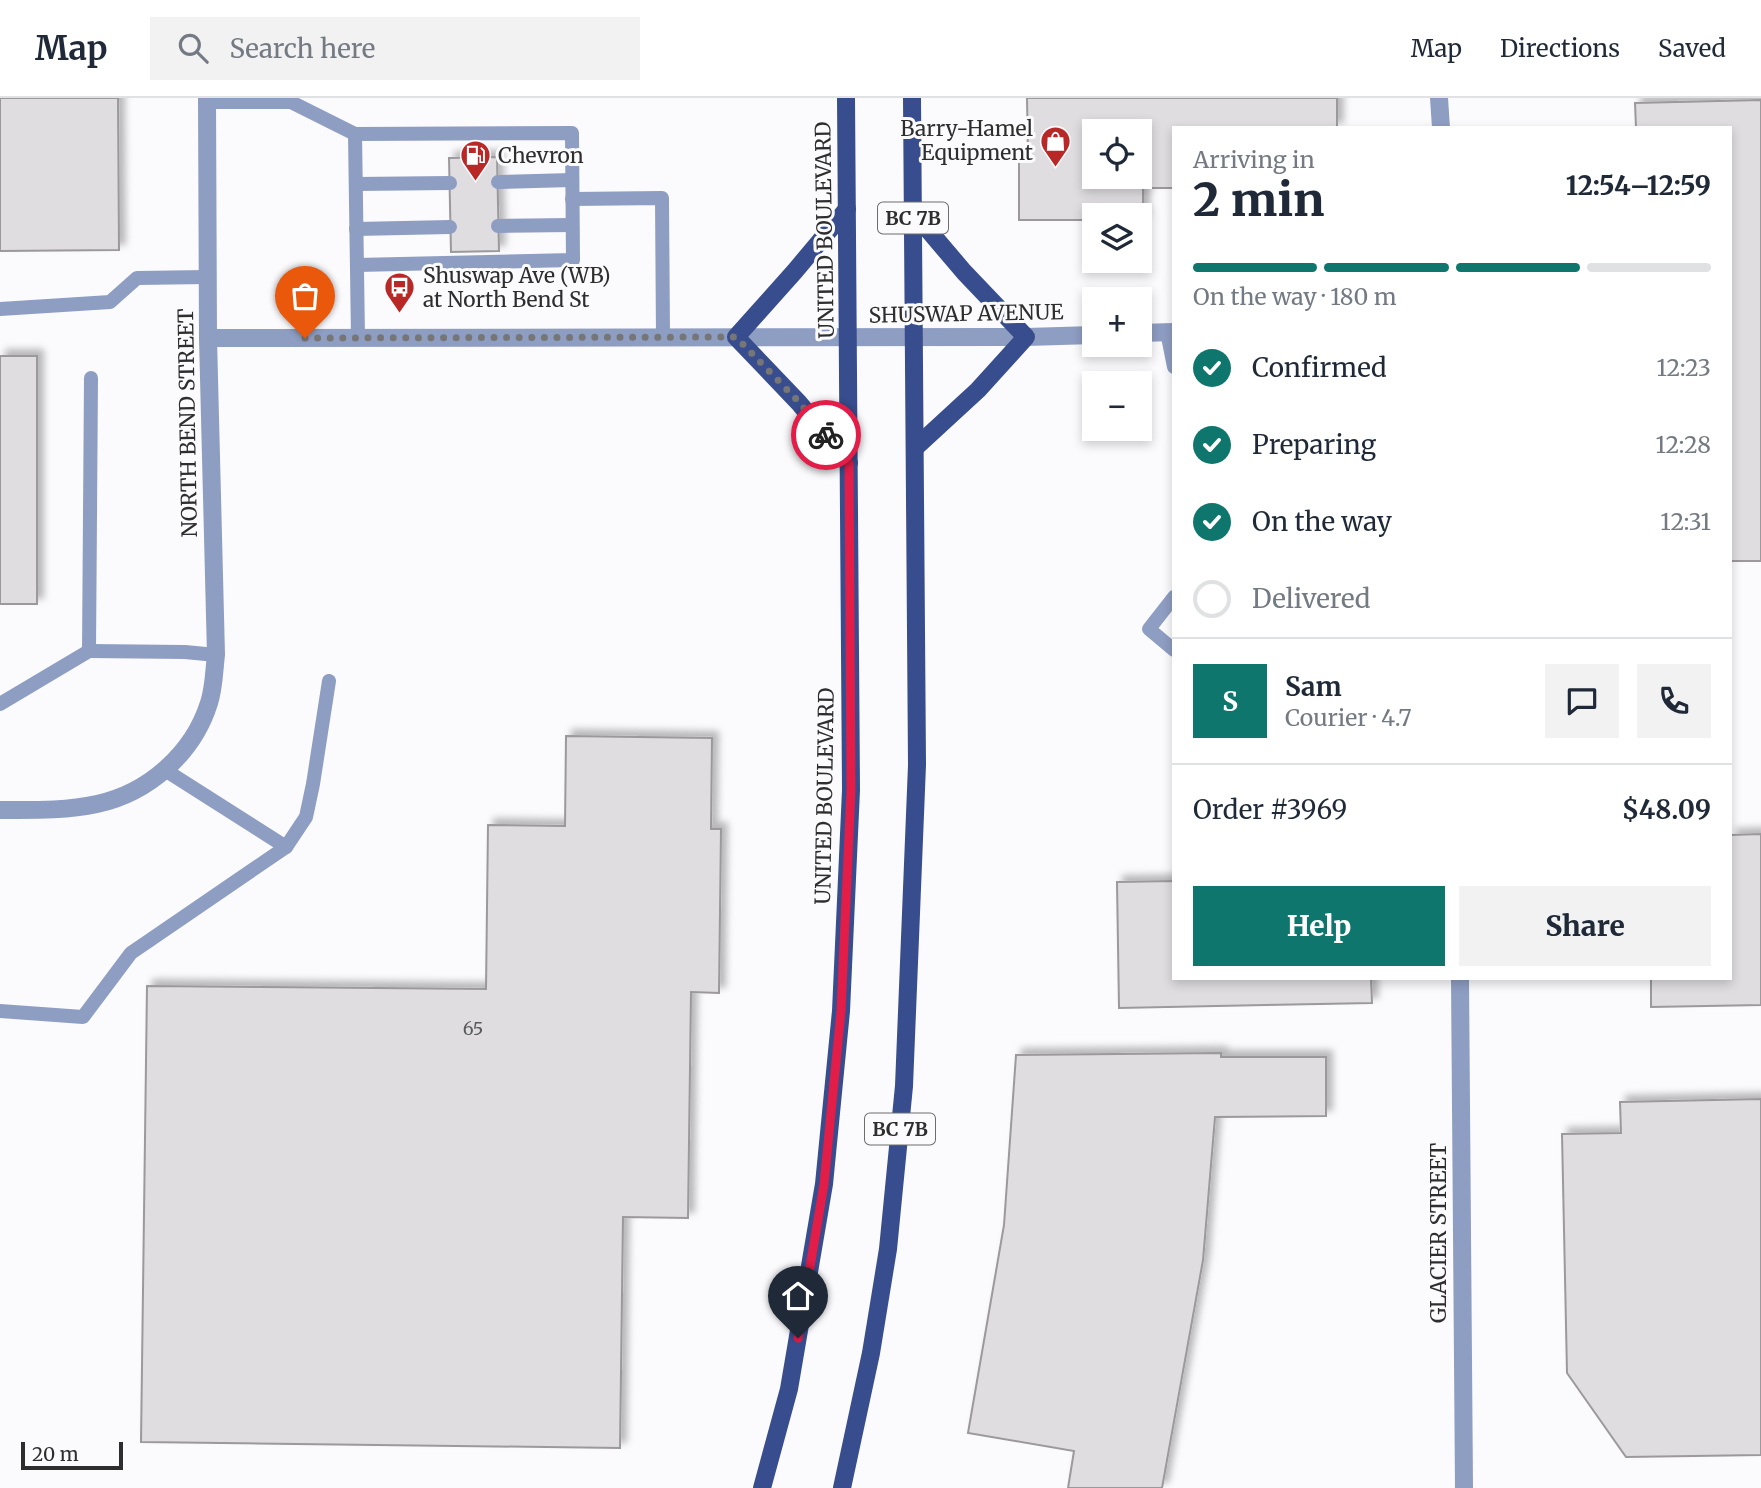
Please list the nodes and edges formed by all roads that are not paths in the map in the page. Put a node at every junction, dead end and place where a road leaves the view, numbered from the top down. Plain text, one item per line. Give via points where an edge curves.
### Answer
1 (846, 98) edge
2 (912, 98) edge
3 (1439, 98) edge
4 (207, 100) edge
5 (1441, 126) edge
6 (355, 134) junction
7 (572, 180) junction
8 (498, 182) dead end
9 (450, 183) dead end
10 (356, 184) junction
11 (572, 199) junction
12 (847, 209) junction
13 (913, 212) junction
14 (572, 225) junction
15 (498, 226) dead end
16 (450, 227) dead end
17 (356, 229) junction
18 (357, 265) junction
19 (208, 277) junction
20 (0, 309) edge
21 (1171, 332) edge
22 (1152, 333) edge
23 (1082, 335) edge
24 (663, 337) junction
25 (736, 337) junction
26 (915, 337) junction
27 (1026, 337) junction
28 (208, 338) junction
29 (358, 338) junction
30 (849, 338) junction
31 (91, 378) dead end
32 (915, 448) junction
33 (849, 463) junction
34 (1172, 600) edge
35 (1172, 648) edge
36 (89, 651) junction
37 (216, 655) junction
38 (329, 681) dead end
39 (0, 704) edge
40 (165, 770) junction
41 (0, 810) edge
42 (286, 847) junction
43 (1460, 980) edge
44 (0, 1011) edge
45 (762, 1488) edge
46 (842, 1488) edge
47 (1464, 1488) edge

1 - 12 main road, UNITED BOULEVARD / BC 7B
2 - 13 main road, BC 7B
3 - 5 street
4 - 6 lane via 291,102
4 - 19 street, NORTH BEND STREET
6 - 7 lane via 572,133
6 - 10 lane
7 - 8 lane
7 - 11 lane
9 - 10 lane
10 - 17 lane
11 - 14 lane
11 - 24 lane via 662,198
12 - 25 main road
12 - 30 main road, UNITED BOULEVARD / BC 7B
13 - 26 main road, BC 7B
13 - 27 main road
14 - 15 lane
14 - 18 lane via 573,260
16 - 17 lane
17 - 18 lane
18 - 29 lane
19 - 20 lane via 137,278 110,302
19 - 28 street, NORTH BEND STREET
21 - 22 street
23 - 27 street, SHUSWAP AVENUE
24 - 25 street, SHUSWAP AVENUE
24 - 29 street, SHUSWAP AVENUE
25 - 30 street, SHUSWAP AVENUE
25 - 33 main road via 799,402
26 - 27 street, SHUSWAP AVENUE
26 - 30 street, SHUSWAP AVENUE
26 - 32 main road, BC 7B
27 - 32 main road via 978,390
28 - 29 street, SHUSWAP AVENUE
28 - 37 street, NORTH BEND STREET
30 - 33 main road, UNITED BOULEVARD / BC 7B
31 - 36 lane
32 - 46 main road, BC 7B via 917,765 904,1086 888,1249
33 - 45 main road, UNITED BOULEVARD / BC 7B via 851,790 841,1011 824,1184 789,1389
34 - 35 lane via 1149,629
36 - 37 lane
36 - 39 lane
37 - 40 street, NORTH BEND STREET via 209,704 190,743
38 - 42 lane via 306,817
40 - 41 street, NORTH BEND STREET via 128,795 98,804
40 - 42 lane
42 - 44 lane via 131,953 83,1017
43 - 47 street, GLACIER STREET

